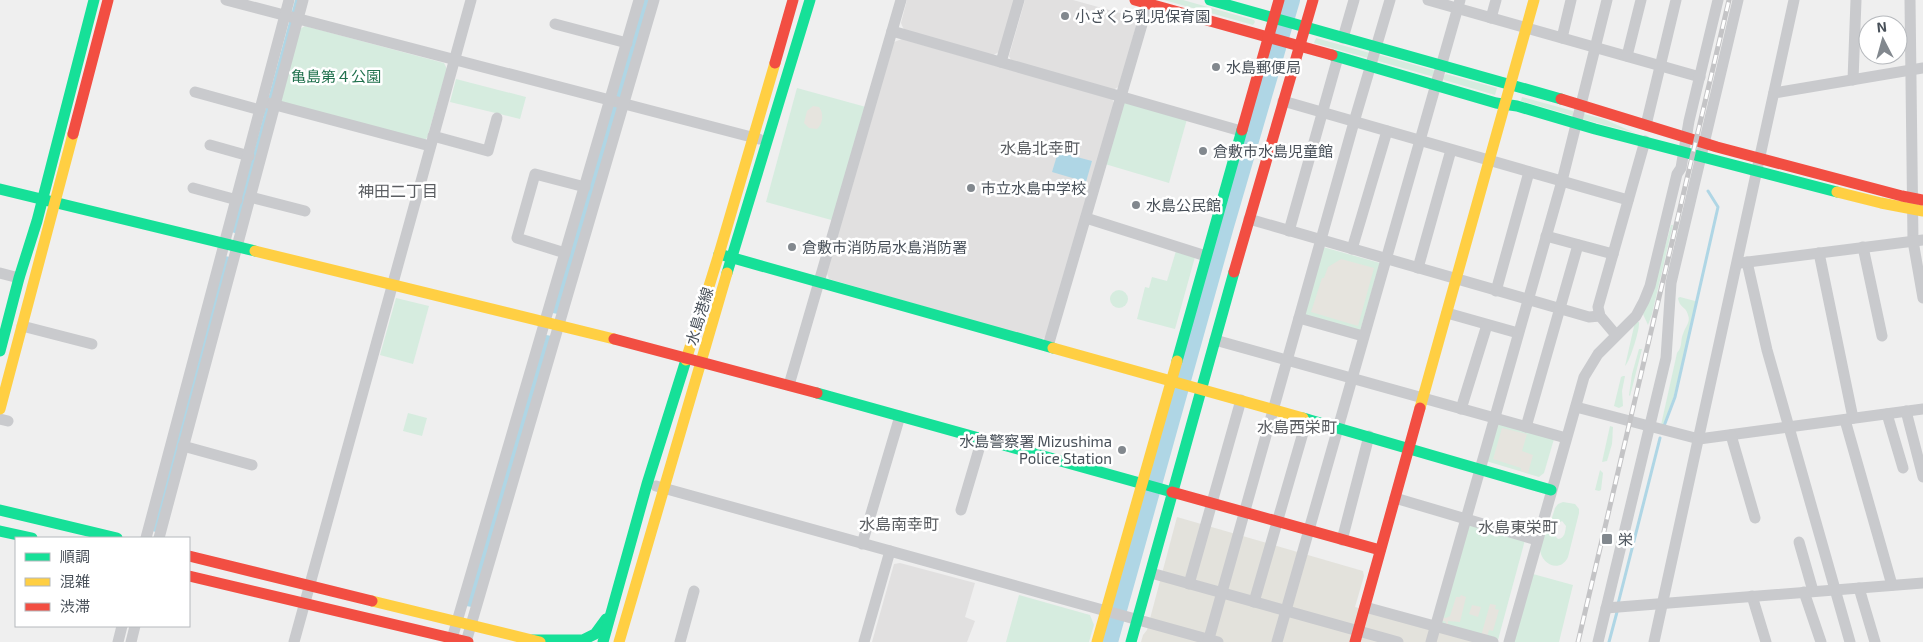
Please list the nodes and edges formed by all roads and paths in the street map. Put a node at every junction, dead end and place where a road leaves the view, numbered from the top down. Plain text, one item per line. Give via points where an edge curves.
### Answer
1 (94, 0) edge
2 (108, 0) edge
3 (290, 0) edge
4 (304, 0) edge
5 (639, 0) edge
6 (654, 0) edge
7 (793, 0) edge
8 (810, 0) edge
9 (901, 0) edge
10 (1019, 0) edge
11 (1135, 0) edge
12 (1210, 0) edge
13 (1279, 0) edge
14 (1313, 0) edge
15 (1354, 0) edge
16 (1390, 0) edge
17 (1428, 0) edge
18 (1496, 0) edge
19 (1534, 0) edge
20 (1571, 0) edge
21 (1607, 0) edge
22 (1641, 0) edge
23 (1676, 0) edge
24 (1718, 0) edge
25 (1738, 0) edge
26 (1794, 0) edge
27 (1856, 0) edge
28 (1910, 0) edge
29 (234, 1) edge
30 (468, 1) edge
31 (1148, 4) junction
32 (1459, 4) edge
33 (292, 17) junction
34 (1491, 18) junction
35 (1282, 20) junction
36 (555, 24) dead end
37 (1305, 27) junction
38 (1526, 28) junction
39 (892, 31) junction
40 (1343, 38) junction
41 (1562, 38) junction
42 (1277, 40) junction
43 (626, 43) junction
44 (1299, 46) junction
45 (1377, 47) junction
46 (1595, 47) junction
47 (1338, 56) junction
48 (1627, 56) junction
49 (455, 60) junction
50 (1001, 62) junction
51 (1441, 65) junction
52 (1371, 66) junction
53 (1661, 66) junction
54 (1923, 68) edge
55 (1911, 70) junction
56 (1700, 76) junction
57 (1853, 80) junction
58 (1435, 86) junction
59 (1511, 86) junction
60 (194, 92) dead end
61 (1774, 93) junction
62 (1122, 97) junction
63 (617, 102) junction
64 (1283, 102) junction
65 (1580, 104) junction
66 (267, 105) junction
67 (1506, 105) junction
68 (1918, 111) edge
69 (1323, 113) junction
70 (497, 118) dead end
71 (1354, 122) junction
72 (1576, 123) junction
73 (1646, 125) junction
74 (1387, 131) junction
75 (1241, 132) junction
76 (752, 137) junction
77 (1686, 137) junction
78 (1419, 140) junction
79 (432, 141) junction
80 (768, 141) junction
81 (1645, 141) junction
82 (1704, 143) junction
83 (210, 145) dead end
84 (1451, 150) junction
85 (1684, 151) junction
86 (249, 156) junction
87 (1702, 156) junction
88 (1759, 159) junction
89 (1490, 160) junction
90 (1758, 171) junction
91 (1529, 172) junction
92 (1562, 181) junction
93 (585, 187) junction
94 (193, 188) dead end
95 (0, 189) edge
96 (250, 198) junction
97 (42, 199) junction
98 (237, 200) junction
99 (1628, 200) junction
100 (588, 201) junction
101 (54, 202) junction
102 (1918, 205) edge
103 (305, 211) dead end
104 (1086, 218) junction
105 (1249, 220) junction
106 (1289, 231) junction
107 (1546, 236) junction
108 (1322, 240) junction
109 (1918, 240) edge
110 (231, 244) junction
111 (1578, 244) junction
112 (1863, 247) junction
113 (1352, 249) junction
114 (565, 253) junction
115 (1819, 253) junction
116 (719, 254) junction
117 (1613, 254) junction
118 (1206, 256) junction
119 (733, 258) junction
120 (1385, 259) junction
121 (1741, 263) junction
122 (1418, 268) junction
123 (0, 273) edge
124 (19, 278) junction
125 (1456, 279) junction
126 (820, 282) junction
127 (393, 284) junction
128 (1496, 290) junction
129 (1923, 298) edge
130 (1528, 299) junction
131 (1561, 308) junction
132 (1447, 313) junction
133 (1600, 316) junction
134 (1299, 318) junction
135 (545, 321) junction
136 (559, 325) junction
137 (1488, 325) junction
138 (22, 326) junction
139 (1518, 333) junction
140 (1616, 335) junction
141 (1363, 336) junction
142 (1882, 336) dead end
143 (1215, 340) junction
144 (92, 344) dead end
145 (1048, 346) junction
146 (0, 351) edge
147 (686, 358) junction
148 (1287, 360) junction
149 (701, 361) junction
150 (1352, 378) junction
151 (1174, 381) junction
152 (789, 385) junction
153 (1196, 388) junction
154 (1423, 398) junction
155 (1241, 400) junction
156 (1576, 407) junction
157 (0, 408) edge
158 (1273, 409) junction
159 (1461, 409) junction
160 (1923, 409) edge
161 (1906, 411) junction
162 (1887, 414) junction
163 (900, 416) junction
164 (1495, 418) junction
165 (1307, 419) junction
166 (1849, 419) junction
167 (1338, 427) junction
168 (1526, 427) junction
169 (1651, 427) junction
170 (1790, 427) junction
171 (1731, 435) junction
172 (1370, 436) junction
173 (1566, 438) junction
174 (982, 439) junction
175 (1699, 440) junction
176 (183, 446) junction
177 (1409, 448) junction
178 (252, 465) dead end
179 (509, 468) junction
180 (1480, 468) junction
181 (1903, 468) dead end
182 (1923, 477) edge
183 (647, 484) junction
184 (1145, 485) junction
185 (664, 489) junction
186 (1551, 490) junction
187 (1173, 493) junction
188 (1395, 498) junction
189 (0, 504) edge
190 (1212, 504) junction
191 (0, 510) edge
192 (961, 510) dead end
193 (1244, 513) junction
194 (22, 516) junction
195 (1755, 518) dead end
196 (1467, 519) junction
197 (1277, 522) junction
198 (1309, 530) junction
199 (0, 532) edge
200 (27, 537) edge
201 (113, 537) edge
202 (146, 537) edge
203 (159, 537) edge
204 (1342, 540) junction
205 (1537, 540) junction
206 (1799, 542) dead end
207 (862, 544) junction
208 (1380, 550) junction
209 (890, 551) junction
210 (190, 556) edge
211 (483, 557) junction
212 (1150, 573) junction
213 (190, 576) edge
214 (1923, 583) edge
215 (1189, 584) junction
216 (1892, 585) junction
217 (310, 586) junction
218 (1859, 588) junction
219 (1834, 590) junction
220 (694, 591) dead end
221 (1809, 592) junction
222 (1222, 593) junction
223 (1752, 596) junction
224 (1254, 602) junction
225 (614, 603) junction
226 (1662, 603) junction
227 (305, 604) junction
228 (629, 607) junction
229 (1365, 607) junction
230 (1606, 608) junction
231 (1285, 611) junction
232 (1109, 612) junction
233 (1132, 618) junction
234 (457, 621) junction
235 (471, 626) junction
236 (122, 627) edge
237 (135, 627) edge
238 (1436, 627) junction
239 (1175, 636) edge
240 (1357, 637) edge
241 (451, 640) edge
242 (536, 641) edge
243 (1212, 641) edge
244 (118, 642) edge
245 (131, 642) edge
246 (294, 642) edge
247 (466, 642) edge
248 (603, 642) edge
249 (619, 642) edge
250 (626, 642) edge
251 (680, 642) edge
252 (864, 642) edge
253 (1097, 642) edge
254 (1132, 642) edge
255 (1276, 642) edge
256 (1398, 642) edge
257 (1431, 642) edge
258 (1493, 642) edge
259 (1509, 642) edge
260 (1598, 642) edge
261 (1654, 642) edge
262 (1766, 642) edge
263 (1821, 642) edge
264 (1850, 642) edge
265 (1876, 642) edge

1 - 97 street
2 - 101 street
3 - 33 street
4 - 33 street
5 - 43 street
6 - 63 street
7 - 76 street, 水島港線
8 - 80 street, 水島港線
9 - 39 street
10 - 50 street
11 - 31 street
12 - 35 street
13 - 35 street
14 - 37 street
15 - 40 street
16 - 45 street
17 - 32 street
18 - 34 street
19 - 38 street
20 - 41 street
21 - 46 street
22 - 48 street
23 - 53 street
24 - 56 street
25 - 82 street
26 - 61 street
27 - 57 street
28 - 55 street
29 - 33 street
30 - 49 street
31 - 42 street
31 - 62 street
32 - 34 street
32 - 51 street
33 - 49 street
33 - 66 street
34 - 38 street
35 - 37 street
35 - 42 street
36 - 43 street
37 - 40 street
37 - 44 street
38 - 41 street
38 - 59 street
39 - 50 street
39 - 126 street
40 - 45 street
41 - 46 street
42 - 44 street
42 - 75 street
43 - 63 street
44 - 47 street
44 - 64 street
45 - 51 street
45 - 52 street
46 - 48 street
46 - 65 street
47 - 52 street
47 - 69 street
48 - 53 street
49 - 63 street
49 - 79 street
50 - 62 street
51 - 58 street
51 - 59 street
52 - 58 street
52 - 71 street
53 - 56 street
53 - 73 street
54 - 55 street
55 - 57 street
55 - 68 street
56 - 77 street
57 - 61 street
58 - 67 street
58 - 78 street
59 - 65 street
59 - 67 street
60 - 66 street
61 - 88 street
62 - 75 street
62 - 104 street
63 - 76 street
63 - 93 street
63 - 100 street
64 - 69 street
64 - 105 street
65 - 72 street
65 - 73 street
66 - 79 street
66 - 86 street
66 - 96 street
67 - 72 street
67 - 89 street
68 - 102 street
69 - 71 street
69 - 106 street
70 - 79 street via 488,151
71 - 74 street
71 - 108 street
72 - 81 street
72 - 92 street
73 - 77 street
74 - 78 street
74 - 113 street
75 - 118 street
76 - 80 street
76 - 116 street, 水島港線
77 - 82 street
77 - 85 street
78 - 84 street
78 - 120 street
79 - 127 street
80 - 119 street, 水島港線
81 - 85 street
81 - 99 street
82 - 87 street
82 - 88 street
83 - 86 street
84 - 89 street
84 - 122 street
85 - 87 street
85 - 140 street via 1647,293 1636,316
86 - 98 street
87 - 90 street
87 - 169 street via 1671,283 1667,349
88 - 90 street
88 - 102 street
89 - 91 street
89 - 125 street
90 - 102 street
90 - 121 street
91 - 92 street
91 - 128 street
92 - 99 street
92 - 107 street
93 - 100 street
93 - 114 street via 535,174 517,238
94 - 98 street
95 - 97 street
96 - 103 street
96 - 110 street
97 - 101 street
97 - 124 street
98 - 110 street
99 - 117 street
100 - 114 street
100 - 136 street
101 - 110 street
101 - 138 street
102 - 109 street
104 - 118 street
104 - 145 street
105 - 106 street
105 - 143 street
106 - 108 street
107 - 111 street
107 - 130 street
108 - 113 street
108 - 134 street
109 - 112 street
109 - 129 street
110 - 127 street
110 - 176 street
110 - 202 street
111 - 117 street
111 - 131 street
112 - 115 street
112 - 142 street
113 - 120 street
114 - 135 street
115 - 121 street
115 - 166 street
116 - 119 street
116 - 147 street, 水島港線
117 - 133 street via 1598,307
118 - 151 street
119 - 126 street
119 - 149 street, 水島港線
120 - 122 street
120 - 141 street
121 - 170 street
121 - 175 street
122 - 125 street
123 - 124 street
124 - 146 street
125 - 128 street
125 - 132 street
126 - 145 street
126 - 152 street
127 - 135 street
127 - 217 street
128 - 130 street
130 - 131 street
130 - 139 street
131 - 133 street via 1589,317
131 - 168 street
132 - 137 street
132 - 154 street
133 - 140 street
134 - 141 street
134 - 148 street
135 - 136 street
135 - 179 street
136 - 147 street
136 - 179 street
137 - 139 street
137 - 159 street
138 - 144 street
138 - 157 street
139 - 164 street
140 - 156 street via 1598,354 1584,377
141 - 150 street
143 - 148 street
143 - 153 street
145 - 151 street
147 - 149 street
147 - 183 street, 水島港線
148 - 150 street
148 - 158 street
149 - 152 street
149 - 185 street, 水島港線
150 - 154 street
150 - 167 street
151 - 153 street
151 - 184 street
152 - 163 street
153 - 155 street
153 - 187 street
154 - 159 street
154 - 177 street
155 - 158 street
155 - 190 street
156 - 169 street
156 - 173 street
158 - 165 street
158 - 193 street
159 - 164 street
160 - 161 street
161 - 162 street
161 - 182 street
162 - 166 street
162 - 181 street
163 - 174 street
163 - 207 street
164 - 168 street
164 - 180 street
165 - 167 street
165 - 197 street
166 - 170 street
166 - 216 street
167 - 172 street
167 - 198 street
168 - 173 street
169 - 175 street
169 - 230 street
170 - 171 street
170 - 219 street
171 - 175 street
171 - 195 street
172 - 177 street
172 - 204 street
173 - 186 street
174 - 184 street
174 - 192 street
175 - 226 street
176 - 178 street
176 - 203 street
177 - 180 street
177 - 188 street
179 - 211 street
180 - 186 street
180 - 196 street
183 - 185 street
183 - 225 street, 水島港線
184 - 187 street
184 - 232 street
185 - 207 street
185 - 228 street, 水島港線
186 - 205 street
187 - 190 street
187 - 212 street
188 - 196 street
188 - 208 street
189 - 194 street
190 - 193 street
190 - 215 street
191 - 194 street
193 - 197 street
193 - 222 street
194 - 201 street
196 - 205 street
196 - 238 street
197 - 198 street
197 - 224 street
198 - 204 street
198 - 231 street
199 - 200 street
204 - 208 street
205 - 259 street
206 - 221 street
207 - 209 street
208 - 229 street
209 - 232 street
209 - 252 street
210 - 217 street
211 - 234 street
211 - 235 street
212 - 215 street
212 - 233 street
213 - 227 street
214 - 216 street
215 - 222 street
216 - 218 street
217 - 227 street
217 - 234 street
218 - 219 street
218 - 265 street
219 - 221 street
219 - 264 street
220 - 251 street
221 - 223 street
221 - 263 street
222 - 224 street
222 - 243 street
223 - 226 street
223 - 262 street
224 - 231 street
225 - 242 street via 600,628 588,638
225 - 248 street, 水島港線
226 - 230 street
226 - 261 street
227 - 241 street
227 - 246 street
228 - 249 street, 水島港線
228 - 250 street
229 - 238 street
229 - 240 street
230 - 260 street
231 - 240 street
231 - 255 street
232 - 233 street
232 - 253 street
233 - 239 street
233 - 254 street
234 - 235 street
234 - 241 street
235 - 242 street
235 - 247 street
236 - 244 street
237 - 245 street
238 - 257 street
238 - 258 street
239 - 243 street
240 - 256 street
241 - 247 street

